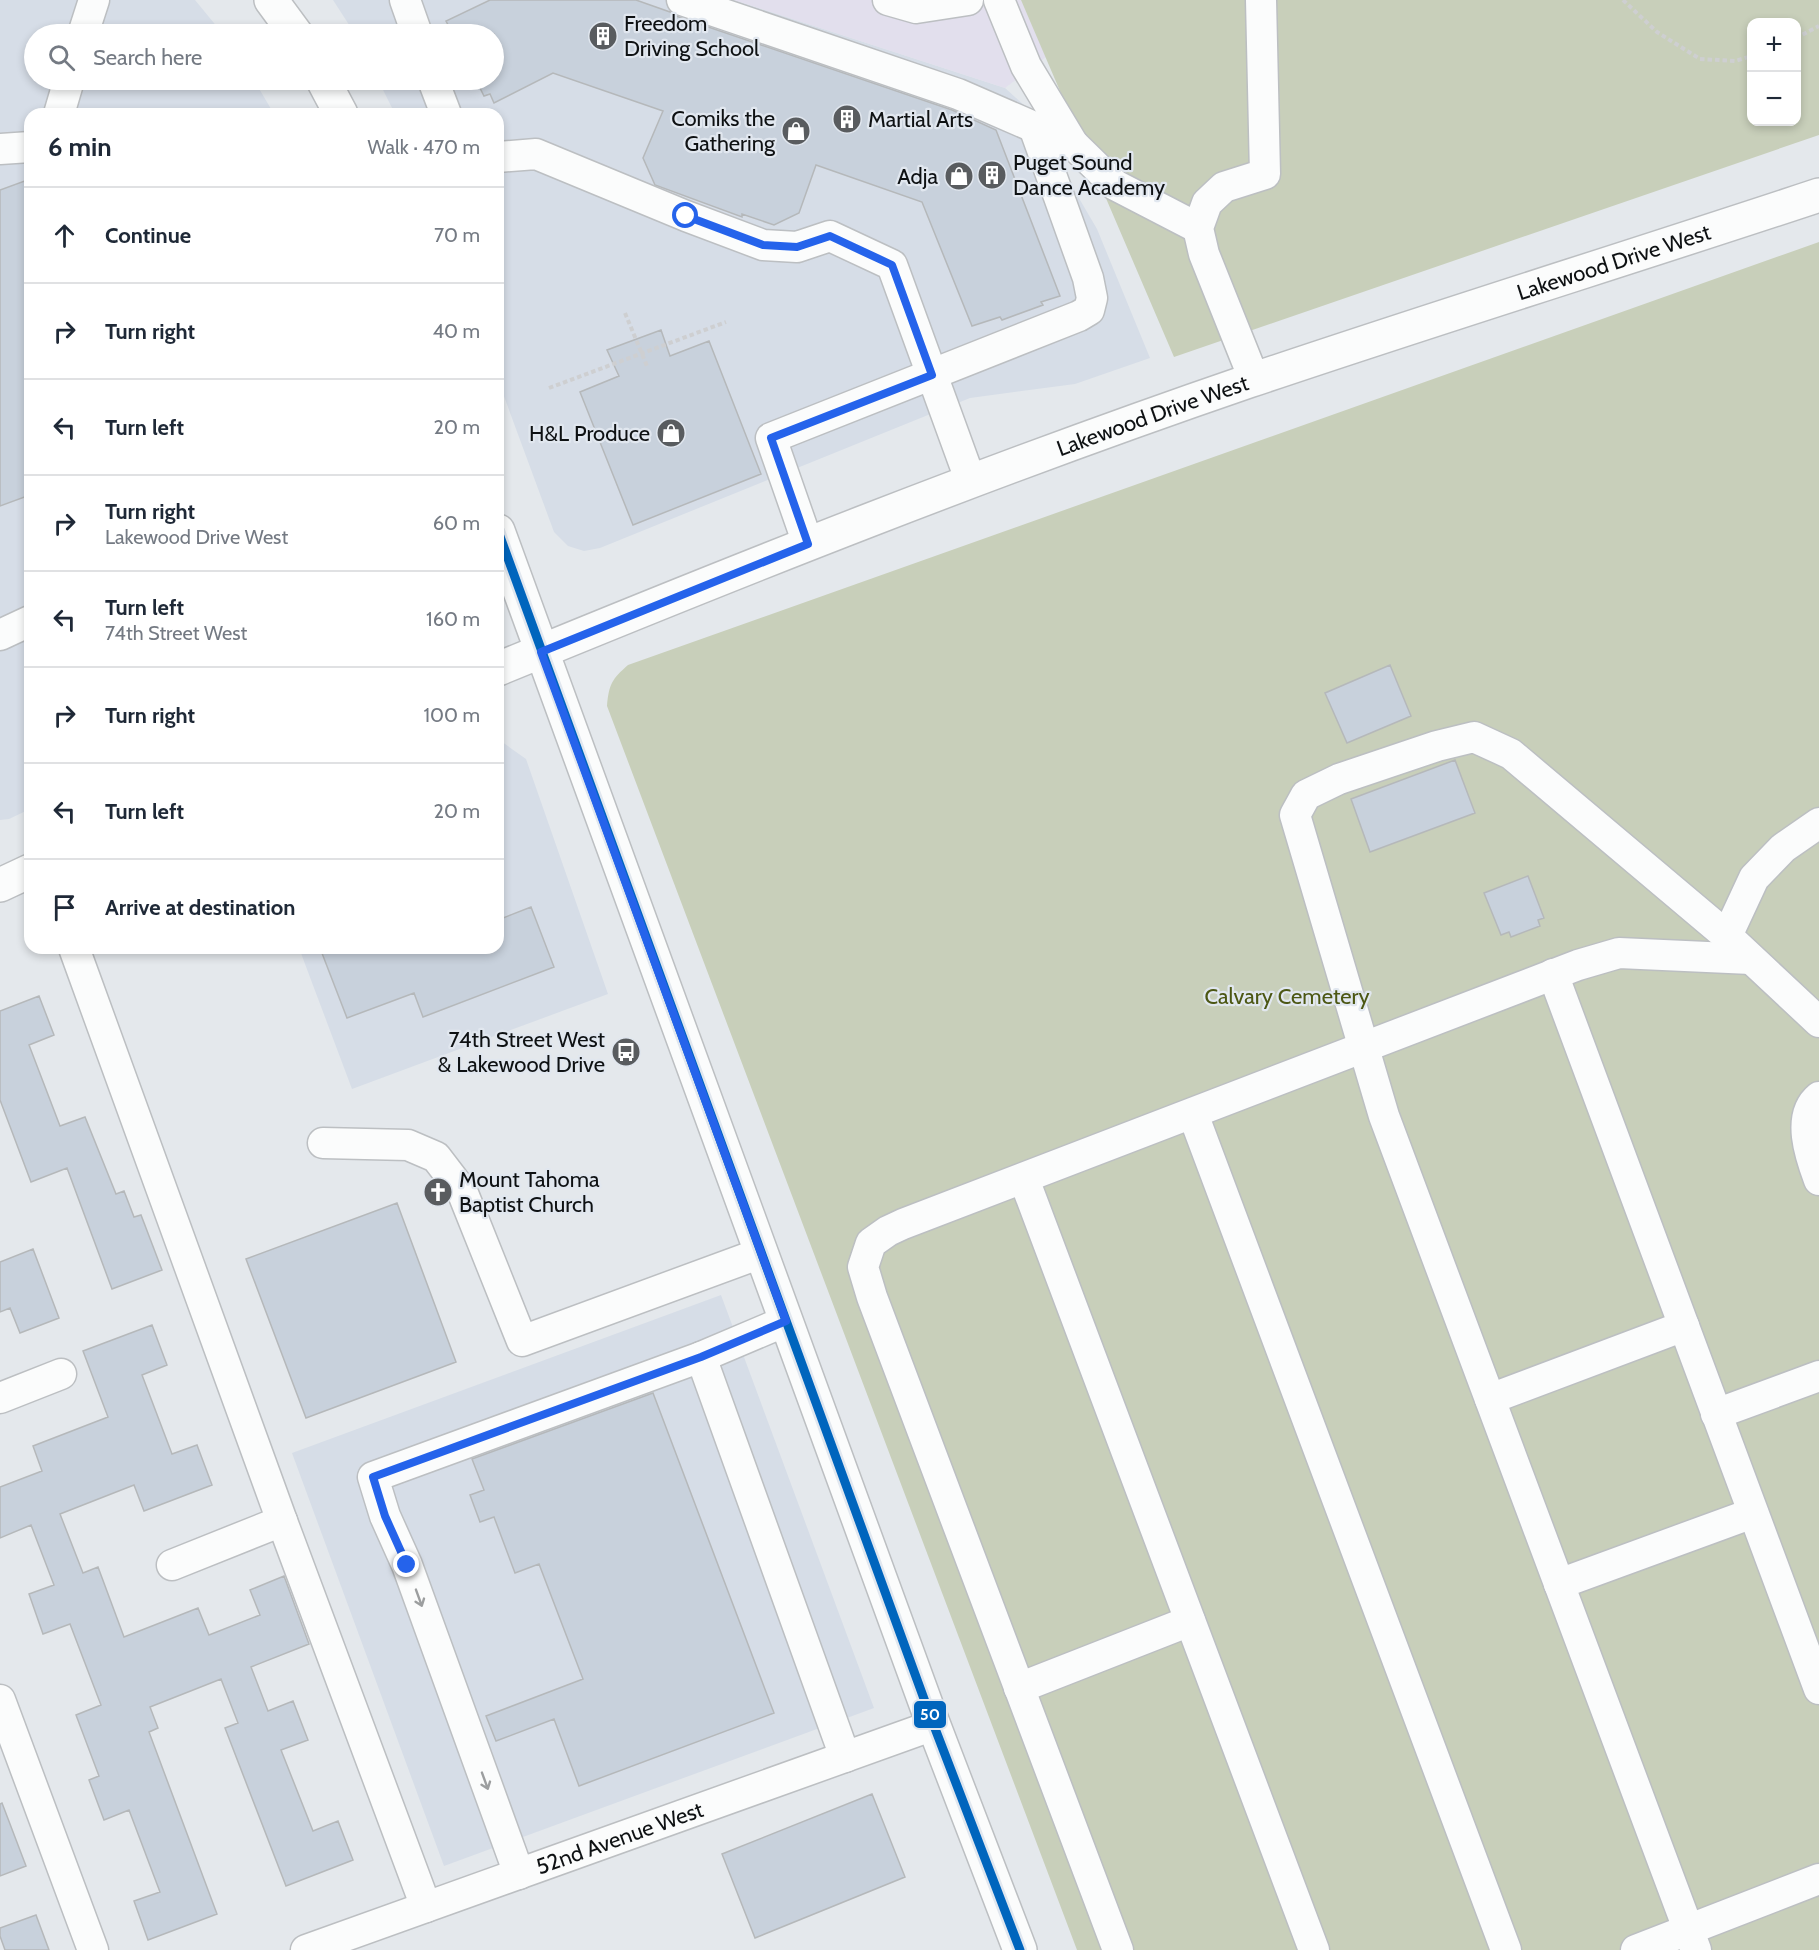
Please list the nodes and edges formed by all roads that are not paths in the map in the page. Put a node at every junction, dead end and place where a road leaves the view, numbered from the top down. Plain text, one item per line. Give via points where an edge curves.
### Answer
1 (94, 0) edge
2 (272, 0) edge
3 (405, 0) edge
4 (682, 0) edge
5 (888, 0) edge
6 (968, 0) edge
7 (999, 0) edge
8 (1261, 0) edge
9 (86, 24) edge
10 (289, 24) edge
11 (413, 24) edge
12 (66, 90) edge
13 (328, 90) edge
14 (438, 90) edge
15 (61, 108) edge
16 (337, 108) edge
17 (444, 108) edge
18 (1034, 127) junction
19 (1073, 144) junction
20 (24, 147) edge
21 (0, 149) edge
22 (504, 157) edge
23 (1819, 195) edge
24 (1198, 228) junction
25 (932, 375) junction
26 (1254, 379) junction
27 (971, 482) junction
28 (808, 544) junction
29 (504, 548) edge
30 (24, 624) edge
31 (0, 635) edge
32 (541, 652) junction
33 (504, 667) edge
34 (1819, 823) edge
35 (24, 874) edge
36 (0, 885) edge
37 (1727, 936) junction
38 (76, 954) edge
39 (1750, 959) junction
40 (1553, 975) junction
41 (1819, 1022) edge
42 (1363, 1048) junction
43 (1819, 1096) edge
44 (1193, 1114) junction
45 (323, 1143) dead end
46 (1023, 1179) junction
47 (1819, 1179) edge
48 (761, 1253) junction
49 (786, 1321) junction
50 (1684, 1326) junction
51 (701, 1357) junction
52 (61, 1374) dead end
53 (1819, 1376) edge
54 (0, 1398) edge
55 (1490, 1399) junction
56 (1716, 1414) junction
57 (1753, 1512) junction
58 (282, 1521) junction
59 (172, 1564) dead end
60 (1559, 1584) junction
61 (1190, 1621) junction
62 (1019, 1688) junction
63 (1819, 1689) edge
64 (0, 1700) edge
65 (934, 1725) junction
66 (845, 1757) junction
67 (519, 1874) junction
68 (1819, 1879) edge
69 (426, 1907) junction
70 (1692, 1940) edge
71 (93, 1950) edge
72 (306, 1950) edge
73 (1020, 1950) edge
74 (1118, 1950) edge
75 (1314, 1950) edge
76 (1506, 1950) edge
77 (1636, 1950) edge

1 - 9 street
2 - 10 main road
3 - 11 street
4 - 18 street via 958,94
5 - 6 street via 916,8
7 - 19 street via 1026,66
8 - 24 street via 1265,174 1224,187 1207,203
12 - 15 street
13 - 16 main road
14 - 17 street
18 - 19 street
18 - 25 street via 1088,278 1092,298 1089,310
19 - 24 street via 1115,185
20 - 21 street
22 - 25 street via 536,154 763,245 797,247 830,236 892,265
23 - 26 main road, Lakewood Drive West
24 - 26 street via 1204,254
25 - 27 street
25 - 28 street via 771,438
26 - 27 main road, Lakewood Drive West
27 - 28 main road, Lakewood Drive West
28 - 32 main road, Lakewood Drive West
29 - 32 main road
30 - 31 street
32 - 33 main road, Lakewood Drive West
32 - 48 main road
34 - 37 street via 1783,848 1754,878
35 - 36 main road
37 - 39 street
37 - 42 street via 1511,754 1474,737 1437,746 1339,779 1306,795 1295,815
38 - 58 street
39 - 40 street via 1620,953
39 - 41 street
40 - 42 street
40 - 50 street
42 - 44 street
42 - 55 street via 1384,1116
43 - 47 street via 1813,1101 1805,1125
44 - 46 street
44 - 76 street
45 - 48 street via 408,1145 436,1157 462,1191 522,1341
46 - 61 street
46 - 62 street via 888,1231 871,1243 863,1267
48 - 49 main road
49 - 51 street
49 - 65 main road
50 - 55 street
50 - 56 street
51 - 66 street
51 -> 67 street via 373,1477
52 - 54 street
53 - 56 street
55 - 60 street
56 - 57 street
57 - 60 street
57 - 63 street
58 - 59 street
58 - 69 street
60 - 70 street
61 - 62 street
61 - 75 street
62 - 74 street
64 - 71 street
65 - 66 street, 52nd Avenue West
65 - 73 main road
66 - 67 street, 52nd Avenue West
67 - 69 street, 52nd Avenue West
68 - 70 street
69 - 72 street, 52nd Avenue West
70 - 77 street

